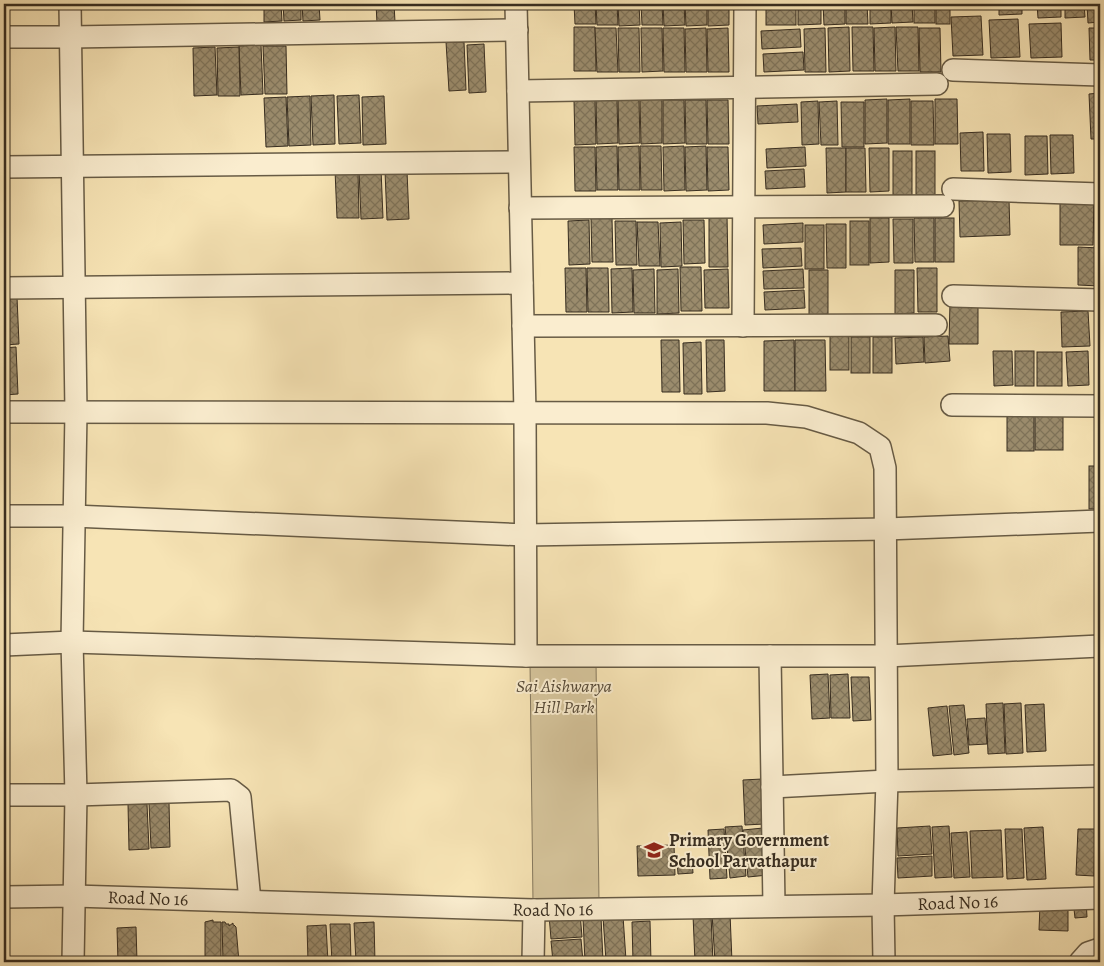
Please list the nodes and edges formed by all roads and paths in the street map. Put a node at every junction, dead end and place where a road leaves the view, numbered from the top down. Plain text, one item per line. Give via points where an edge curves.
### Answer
1 (70, 4) edge
2 (516, 4) edge
3 (745, 4) edge
4 (517, 30) junction
5 (4, 37) edge
6 (71, 37) junction
7 (953, 70) dead end
8 (1100, 75) edge
9 (936, 84) dead end
10 (744, 88) junction
11 (518, 91) junction
12 (519, 162) junction
13 (73, 166) junction
14 (4, 167) edge
15 (1100, 194) edge
16 (520, 208) junction
17 (744, 208) junction
18 (522, 283) junction
19 (74, 287) junction
20 (4, 288) edge
21 (953, 296) dead end
22 (1100, 300) edge
23 (936, 325) dead end
24 (524, 326) junction
25 (743, 326) junction
26 (952, 405) dead end
27 (1100, 406) edge
28 (4, 412) edge
29 (76, 412) junction
30 (525, 413) junction
31 (4, 516) edge
32 (73, 516) junction
33 (1100, 521) edge
34 (886, 528) junction
35 (526, 535) junction
36 (72, 642) junction
37 (4, 645) edge
38 (1100, 646) edge
39 (526, 656) junction
40 (770, 656) junction
41 (886, 656) junction
42 (1100, 776) edge
43 (887, 781) junction
44 (772, 786) junction
45 (4, 794) edge
46 (76, 794) junction
47 (74, 896) junction
48 (4, 897) edge
49 (1100, 898) edge
50 (250, 901) junction
51 (883, 905) junction
52 (774, 906) junction
53 (534, 910) junction
54 (1100, 950) edge
55 (73, 962) edge
56 (533, 962) edge
57 (884, 962) edge
58 (1080, 962) edge

1 - 6 street
2 - 4 street
3 - 10 street
4 - 6 street
4 - 11 street
5 - 6 street
6 - 13 street
7 - 8 street
9 - 10 street
10 - 11 street
10 - 17 street
11 - 12 street
12 - 13 street
12 - 16 street
13 - 14 street
13 - 19 street
15 - 17 street via 948,197
16 - 17 street
16 - 18 street
17 - 25 street
18 - 19 street
18 - 24 street
19 - 20 street
19 - 29 street
21 - 22 street
23 - 25 street
24 - 25 street
24 - 30 street
26 - 27 street
28 - 29 street
29 - 30 street
29 - 32 street
30 - 34 street via 767,413 806,417 859,433 880,447 885,468
30 - 35 street
31 - 32 street
32 - 35 street
32 - 36 street
33 - 34 street
34 - 35 street
34 - 41 street
35 - 39 street
36 - 37 street
36 - 39 street
36 - 46 street
38 - 41 street
39 - 40 street
40 - 41 street
40 - 44 street
41 - 43 street
42 - 43 street
43 - 44 street
43 - 51 street
44 - 52 street
45 - 46 street
46 - 47 street
46 - 50 street via 231,790 240,797
47 - 48 street, Road No 16
47 - 50 street, Road No 16
47 - 55 street
49 - 51 street, Road No 16
50 - 53 street, Road No 16
51 - 52 street, Road No 16
51 - 57 street
52 - 53 street, Road No 16
53 - 56 street
54 - 58 street via 1088,953

